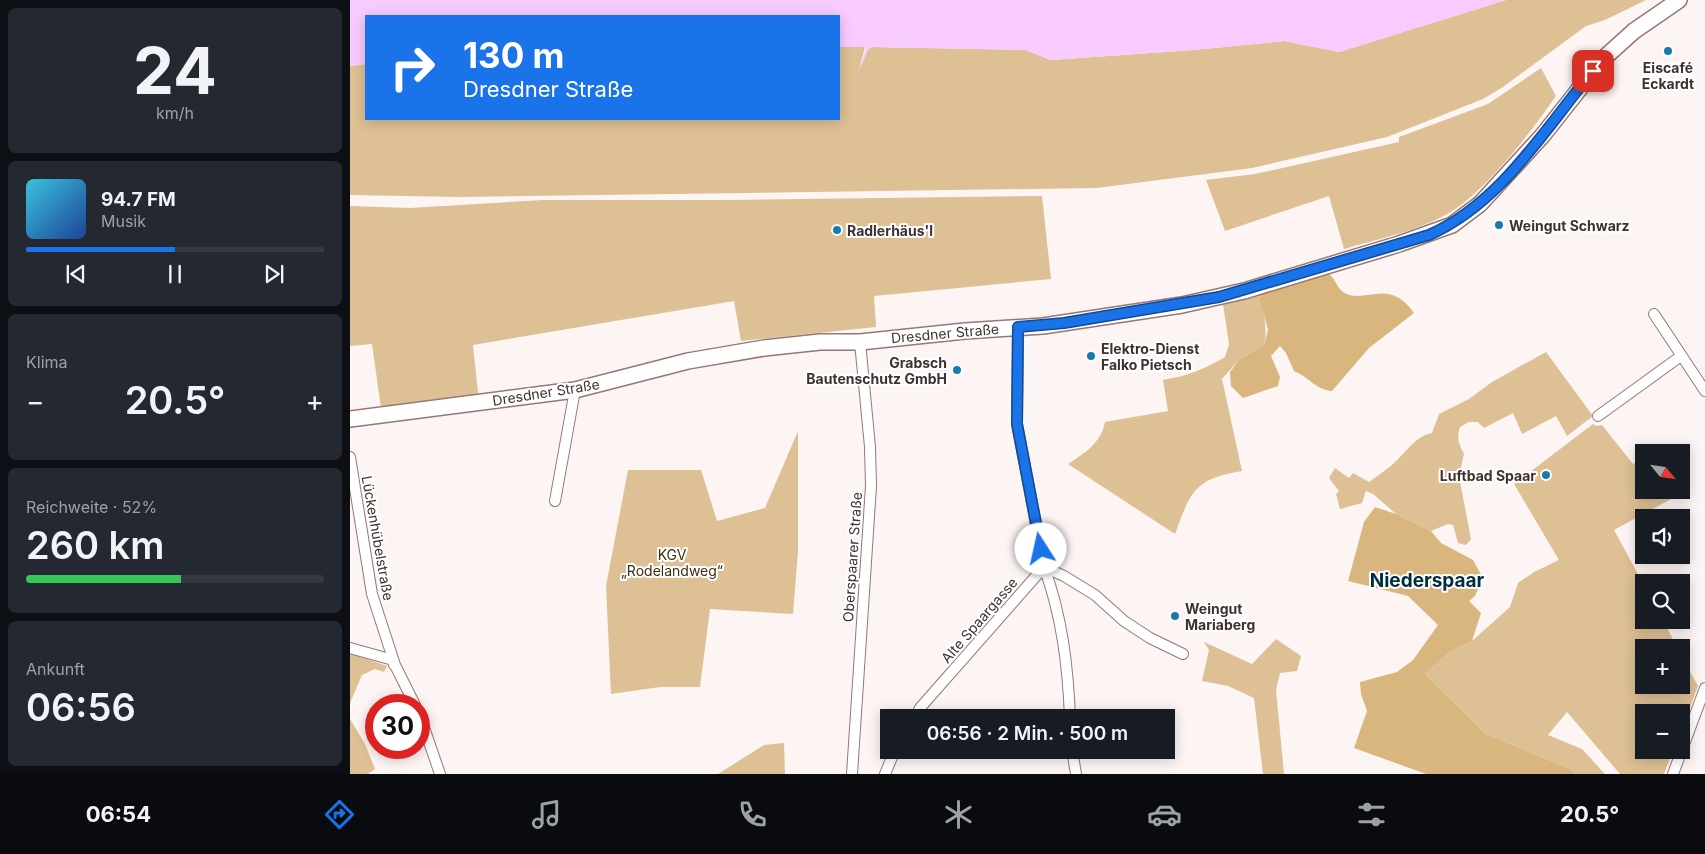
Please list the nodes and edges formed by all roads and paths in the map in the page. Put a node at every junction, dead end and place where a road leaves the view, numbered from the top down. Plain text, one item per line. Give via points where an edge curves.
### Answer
1 (1679, 0) edge
2 (1654, 314) dead end
3 (1018, 327) junction
4 (860, 342) junction
5 (1681, 356) junction
6 (575, 390) junction
7 (1705, 391) edge
8 (1598, 416) dead end
9 (350, 419) edge
10 (350, 458) edge
11 (555, 500) dead end
12 (1044, 568) junction
13 (350, 648) edge
14 (1183, 654) dead end
15 (394, 665) junction
16 (1705, 688) edge
17 (409, 694) edge
18 (919, 709) edge
19 (1070, 709) edge
20 (430, 745) edge
21 (891, 759) edge
22 (1074, 759) edge
23 (440, 774) edge
24 (852, 774) edge
25 (885, 774) edge
26 (1076, 774) edge
27 (1673, 774) edge

1 - 3 main road, Dresdner Straße via 1616,46 1496,188 1452,225 1399,244 1219,297 1064,323
2 - 5 street
3 - 4 main road, Dresdner Straße
3 - 12 street via 1017,424
4 - 6 main road, Dresdner Straße via 764,348 688,361
4 - 24 street, Oberspaarer Straße via 871,486
5 - 7 street
5 - 8 street
6 - 9 main road, Dresdner Straße
6 - 11 street
10 - 15 street, Lückenhübelstraße via 372,594
12 - 14 street via 1095,595 1124,621
12 - 18 street, Alte Spaargasse
12 - 19 street via 1056,602 1069,673
13 - 15 street via 392,660
15 - 17 street, Lückenhübelstraße
16 - 27 street
20 - 23 street
21 - 25 street
22 - 26 street

